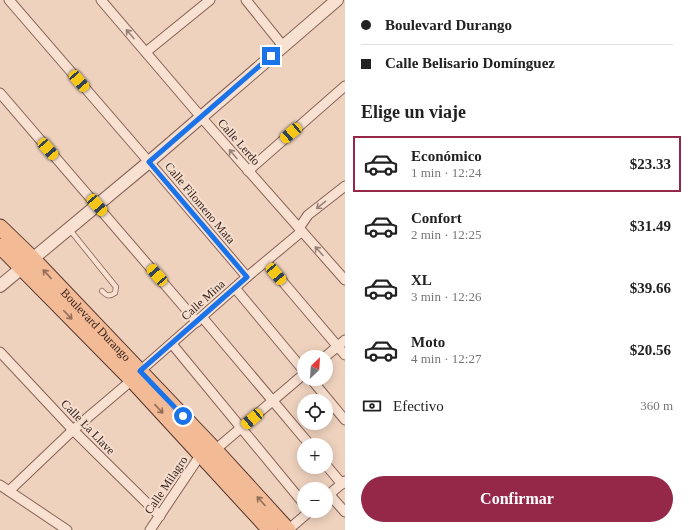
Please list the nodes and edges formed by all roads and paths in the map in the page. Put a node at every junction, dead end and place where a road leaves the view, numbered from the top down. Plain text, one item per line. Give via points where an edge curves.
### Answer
1 (9, 0) edge
2 (101, 0) edge
3 (210, 0) edge
4 (246, 0) edge
5 (337, 0) edge
6 (283, 46) junction
7 (146, 52) junction
8 (345, 86) edge
9 (0, 93) edge
10 (201, 117) junction
11 (149, 162) junction
12 (248, 171) junction
13 (345, 186) edge
14 (97, 205) junction
15 (0, 227) edge
16 (68, 228) junction
17 (300, 230) junction
18 (0, 246) edge
19 (266, 262) junction
20 (27, 263) junction
21 (247, 277) junction
22 (345, 280) edge
23 (0, 286) edge
24 (235, 288) junction
25 (102, 291) dead end
26 (199, 319) junction
27 (345, 340) edge
28 (172, 344) junction
29 (337, 346) junction
30 (332, 350) edge
31 (0, 352) edge
32 (345, 355) edge
33 (297, 363) edge
34 (136, 376) junction
35 (297, 380) edge
36 (317, 386) edge
37 (273, 401) junction
38 (345, 420) edge
39 (241, 428) junction
40 (73, 430) junction
41 (304, 438) edge
42 (208, 452) junction
43 (333, 471) edge
44 (344, 483) edge
45 (0, 484) edge
46 (9, 491) junction
47 (333, 492) edge
48 (297, 496) edge
49 (333, 501) edge
50 (345, 512) edge
51 (160, 516) junction
52 (302, 518) edge
53 (67, 530) edge
54 (150, 530) edge
55 (270, 530) edge
56 (288, 530) edge

1 - 11 street, Calle Filomeno Mata
7 -> 2 street, Calle Lerdo
3 - 7 street
4 - 6 street
5 - 6 street
6 - 10 street
7 - 10 street, Calle Lerdo
8 - 12 street
9 - 14 street
10 - 11 street
12 -> 10 street, Calle Lerdo
11 - 14 street
11 - 21 street, Calle Filomeno Mata
12 - 17 street, Calle Lerdo
13 -> 17 street, Calle Mina via 308,215
14 - 16 street
14 - 26 street
15 - 20 main road, Boulevard Durango
16 - 20 street
16 - 25 lane via 116,287 115,293 110,296
17 - 19 street, Calle Mina
22 -> 17 street, Calle Lerdo
18 - 20 main road, Boulevard Durango
19 - 21 street, Calle Mina
19 - 29 street
20 - 23 street
20 - 34 main road, Boulevard Durango
21 - 24 street, Calle Mina
24 - 26 street, Calle Mina
24 - 33 street
26 - 28 street, Calle Mina
26 - 37 street
27 - 29 street
28 - 34 street, Calle Mina
28 - 39 street
29 - 30 street
29 - 32 street
31 - 40 street, Calle La Llave
34 - 40 street, Calle Mina
34 - 42 main road, Boulevard Durango
35 - 37 street, Calle Milagro
36 - 38 street
37 - 39 street, Calle Milagro
37 - 41 street
39 - 42 street, Calle Milagro
39 - 48 street
40 - 46 street, Calle Mina
40 - 51 street, Calle La Llave
42 - 51 street, Calle Milagro
42 - 55 main road, Boulevard Durango
56 -> 42 main road, Boulevard Durango
43 - 44 street
44 - 47 street
45 - 46 street
46 - 53 street
49 - 50 street
51 - 54 street, Calle Milagro
52 - 56 street

